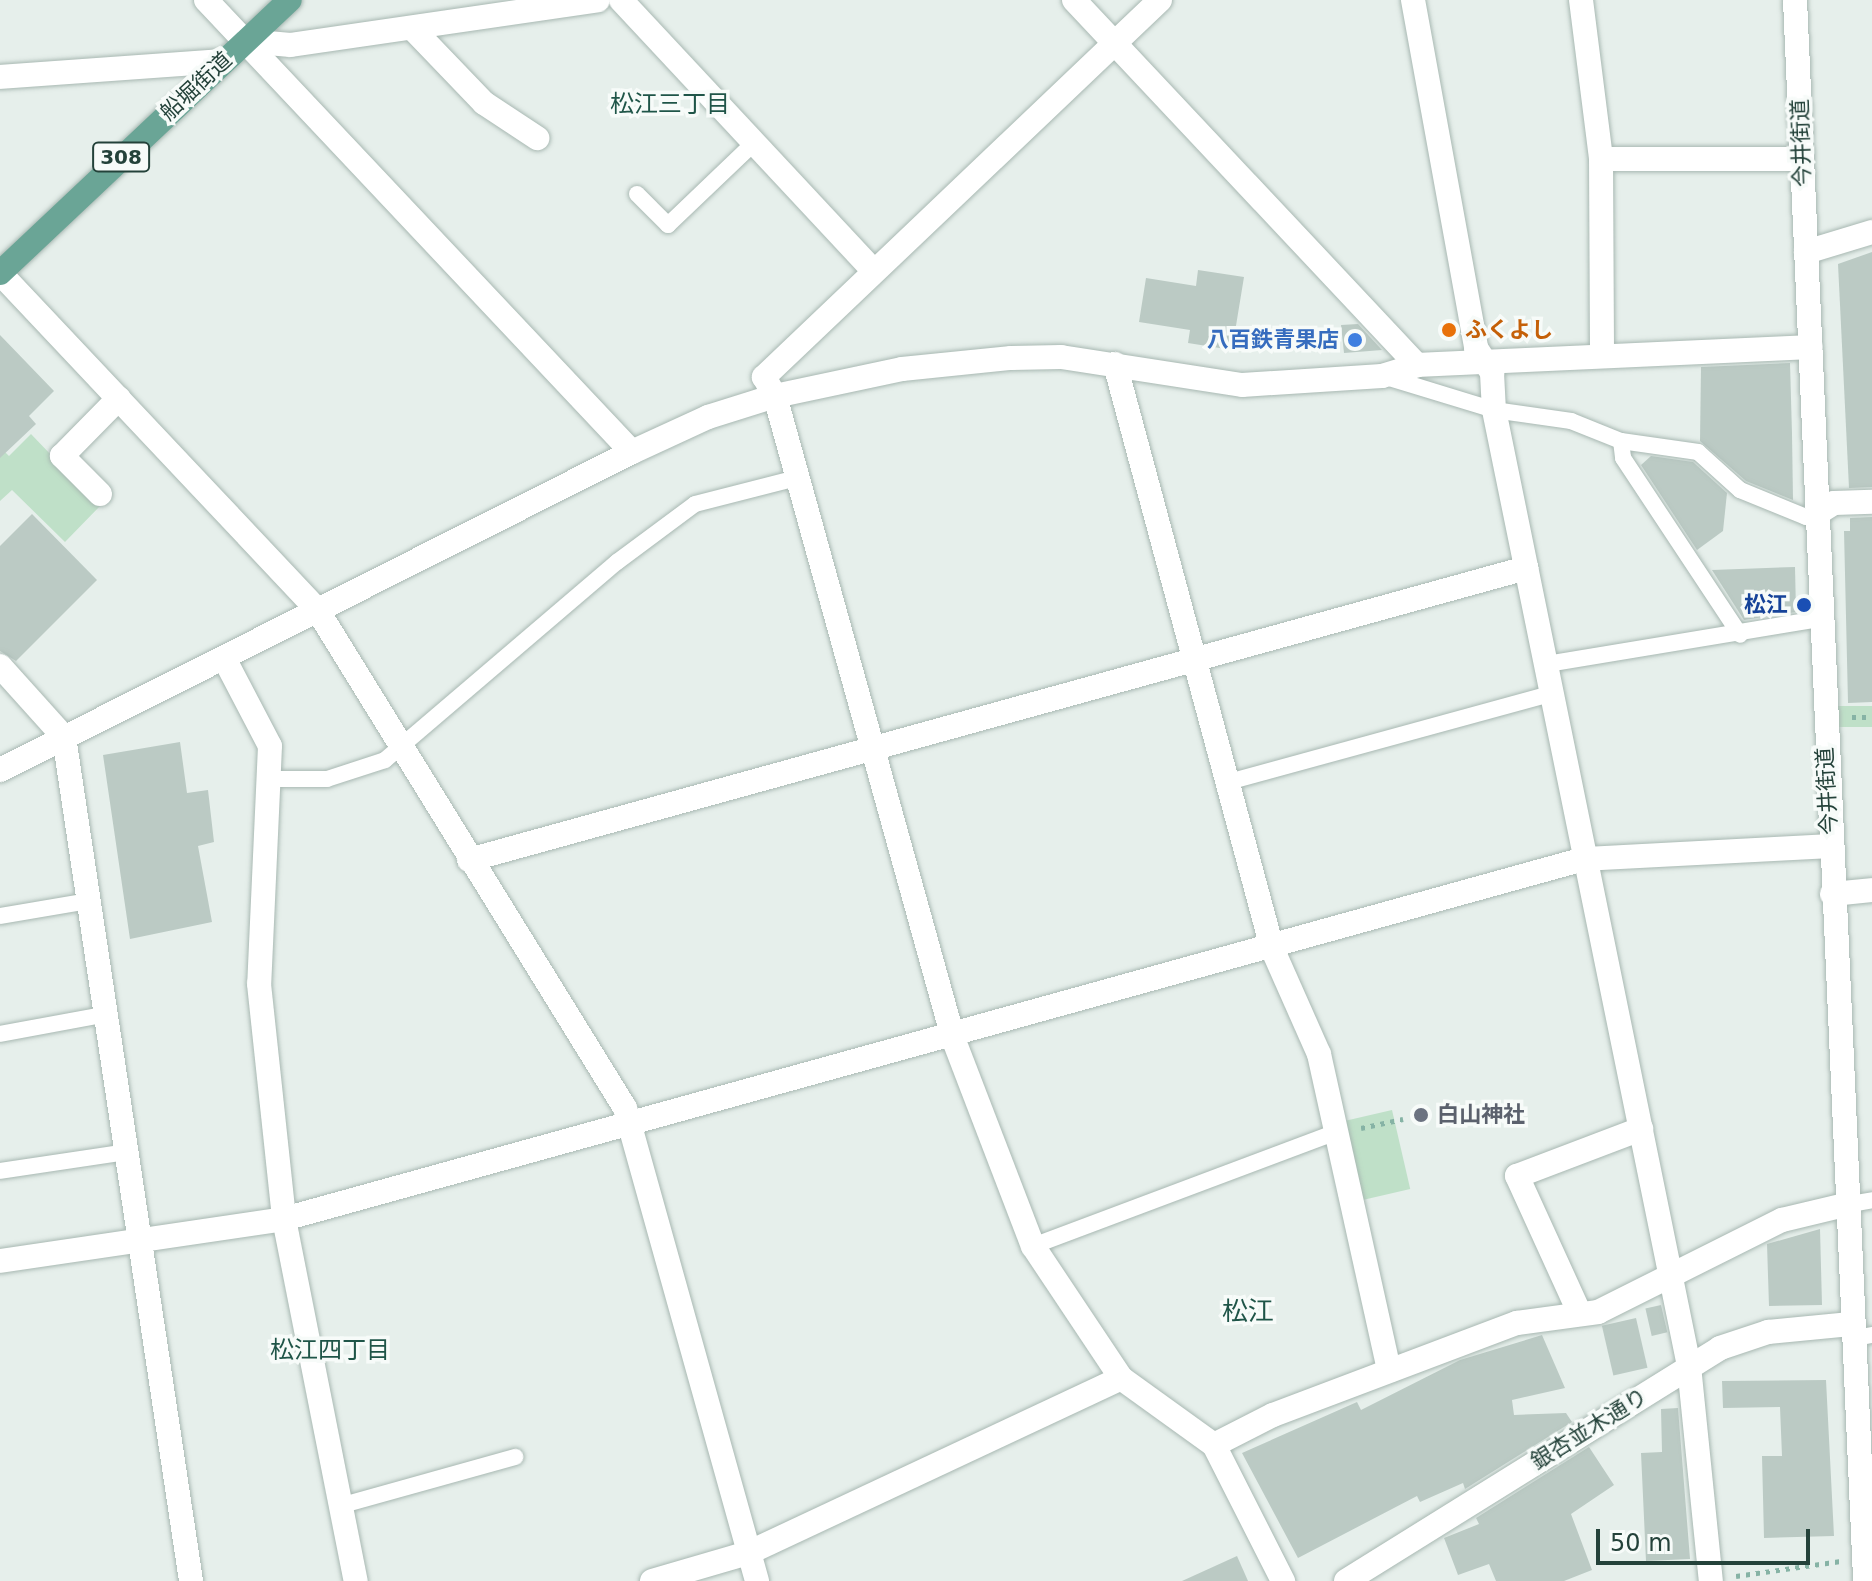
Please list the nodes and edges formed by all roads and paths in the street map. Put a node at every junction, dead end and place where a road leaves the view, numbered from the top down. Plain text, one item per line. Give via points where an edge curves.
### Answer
1 (206, 0) edge
2 (290, 0) edge
3 (598, 0) edge
4 (621, 0) edge
5 (1074, 0) edge
6 (1160, 0) edge
7 (1413, 0) edge
8 (1581, 0) edge
9 (1795, 0) edge
10 (412, 28) junction
11 (244, 41) junction
12 (1115, 44) junction
13 (221, 61) junction
14 (0, 77) edge
15 (537, 138) dead end
16 (755, 142) junction
17 (1601, 159) junction
18 (1802, 159) junction
19 (637, 194) dead end
20 (1872, 232) edge
21 (1806, 252) junction
22 (873, 270) junction
23 (0, 273) edge
24 (1811, 347) junction
25 (1602, 356) junction
26 (1487, 362) junction
27 (1115, 364) junction
28 (1417, 365) junction
29 (1382, 376) junction
30 (775, 396) junction
31 (119, 398) junction
32 (1494, 410) junction
33 (1621, 441) junction
34 (632, 452) junction
35 (796, 478) junction
36 (100, 494) dead end
37 (1872, 502) edge
38 (1821, 511) junction
39 (1526, 568) junction
40 (318, 611) junction
41 (1820, 619) junction
42 (1740, 635) junction
43 (224, 658) junction
44 (1197, 661) junction
45 (1547, 664) junction
46 (0, 666) edge
47 (1553, 693) junction
48 (64, 737) junction
49 (400, 748) junction
50 (872, 751) junction
51 (0, 770) edge
52 (269, 779) junction
53 (1232, 781) junction
54 (1829, 846) junction
55 (1584, 859) junction
56 (469, 860) junction
57 (1872, 890) edge
58 (1832, 894) junction
59 (89, 901) junction
60 (0, 916) edge
61 (1272, 948) junction
62 (108, 1014) junction
63 (0, 1034) edge
64 (953, 1038) junction
65 (1403, 1119) dead end
66 (630, 1120) junction
67 (1641, 1129) junction
68 (1336, 1132) junction
69 (127, 1152) junction
70 (0, 1171) edge
71 (1872, 1200) edge
72 (1845, 1205) junction
73 (284, 1219) junction
74 (141, 1240) junction
75 (1033, 1246) junction
76 (0, 1261) edge
77 (1672, 1276) junction
78 (1580, 1314) junction
79 (1858, 1333) edge
80 (1689, 1366) junction
81 (1389, 1370) junction
82 (1121, 1378) junction
83 (1214, 1445) junction
84 (515, 1457) dead end
85 (343, 1505) junction
86 (748, 1553) junction
87 (1867, 1565) edge
88 (1710, 1580) edge
89 (191, 1581) edge
90 (356, 1581) edge
91 (652, 1581) edge
92 (757, 1581) edge
93 (1283, 1581) edge
94 (1346, 1581) edge

1 - 11 street
2 - 11 main road, 船堀街道 / 308
3 - 10 street
4 - 16 street
5 - 12 street
6 - 12 street
7 - 26 street via 1476,348
8 - 17 street
9 - 18 street, 今井街道
10 - 11 street via 291,45
10 - 15 street via 484,103
11 - 13 main road, 船堀街道 / 308
11 - 34 street
12 - 22 street
12 - 28 street
13 - 14 street
13 - 23 main road, 船堀街道 / 308
16 - 19 lane via 668,225
16 - 22 street
17 - 18 street
17 - 25 street
18 - 21 street, 今井街道
20 - 21 street
21 - 24 street, 今井街道
22 - 30 street via 764,377
23 - 31 street
24 - 25 street
24 - 38 street, 今井街道
25 - 26 street
26 - 28 street
26 - 32 street
27 - 29 street via 1242,385
27 - 30 street via 1061,357 996,359 902,369
27 - 44 street
28 - 29 street
29 - 32 lane
30 - 34 street via 708,417
30 - 35 street
31 - 36 street via 62,456
31 - 40 street
32 - 33 lane via 1571,421
32 - 39 street
33 - 38 lane via 1698,452 1740,490 1806,517
33 - 42 lane via 1623,458
34 - 40 street
35 - 49 lane via 695,504 617,562
35 - 50 street
37 - 38 street via 1834,503
38 - 41 street, 今井街道
39 - 44 street
39 - 45 street
40 - 43 street
40 - 49 street
41 - 42 lane
41 - 54 street, 今井街道
42 - 45 lane
43 - 48 street
43 - 52 street via 270,746
44 - 50 street
44 - 53 street
45 - 47 street
46 - 48 street
47 - 53 lane
47 - 55 street
48 - 51 street
48 - 59 street
49 - 52 lane via 385,760 327,779
49 - 56 street
50 - 56 street
50 - 64 street
52 - 73 street via 259,984
53 - 61 street
54 - 55 street
54 - 58 street, 今井街道
55 - 61 street
55 - 67 street
56 - 66 street
57 - 58 street
58 - 72 street, 今井街道
59 - 60 lane
59 - 62 street
61 - 64 street
61 - 68 street via 1319,1054
62 - 63 lane
62 - 69 street
64 - 66 street
64 - 75 street
65 - 68 path
66 - 73 street
66 - 86 street
67 - 77 street
67 - 78 street via 1517,1176
68 - 75 lane
68 - 81 street
69 - 70 lane
69 - 74 street
71 - 72 lane
72 - 77 street via 1782,1220
72 - 79 street, 今井街道
73 - 74 street
73 - 85 street
74 - 76 street
74 - 89 street
75 - 82 street
77 - 78 street
77 - 80 street
78 - 81 street via 1517,1323
79 - 80 street, 銀杏並木通り via 1745,1337
79 - 87 street, 今井街道
80 - 88 street
80 - 94 street, 銀杏並木通り
81 - 83 street
82 - 83 street
82 - 86 street
83 - 93 street
84 - 85 lane
85 - 90 street
86 - 91 street
86 - 92 street
87 - 88 path

